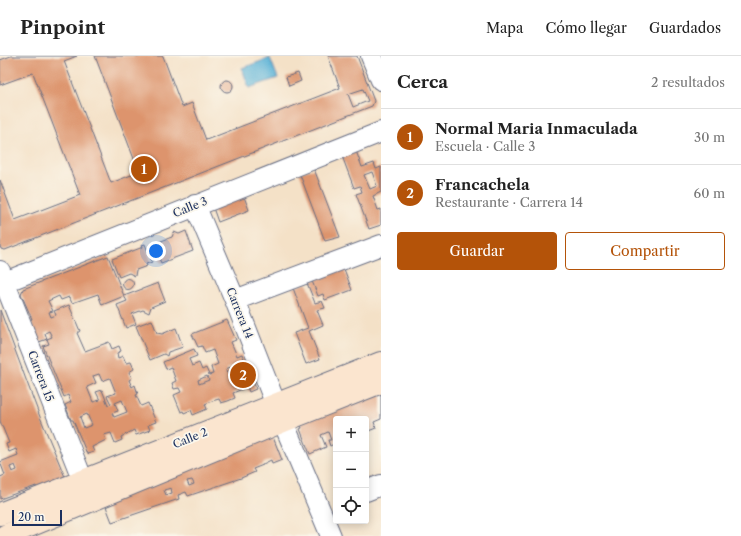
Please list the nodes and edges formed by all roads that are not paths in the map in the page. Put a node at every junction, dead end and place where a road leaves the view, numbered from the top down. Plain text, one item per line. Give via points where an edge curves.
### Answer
1 (372, 56) edge
2 (381, 80) edge
3 (381, 132) edge
4 (196, 205) junction
5 (381, 245) edge
6 (1, 279) edge
7 (235, 300) junction
8 (381, 363) edge
9 (381, 382) edge
10 (280, 413) junction
11 (381, 485) edge
12 (369, 490) edge
13 (86, 491) junction
14 (328, 506) edge
15 (0, 514) edge
16 (5, 536) edge
17 (331, 536) edge

1 - 2 street
3 - 4 street, Calle 3
4 - 6 street, Calle 3
4 - 7 street, Carrera 14
5 - 7 street
6 - 13 street, Carrera 15
7 - 10 street, Carrera 14
8 - 10 street, Calle 2
9 - 10 street, Calle 2
10 - 13 street, Calle 2
10 - 14 street, Carrera 14
11 - 12 street
13 - 15 street, Calle 2
13 - 16 street, Calle 2
14 - 17 street, Carrera 14

